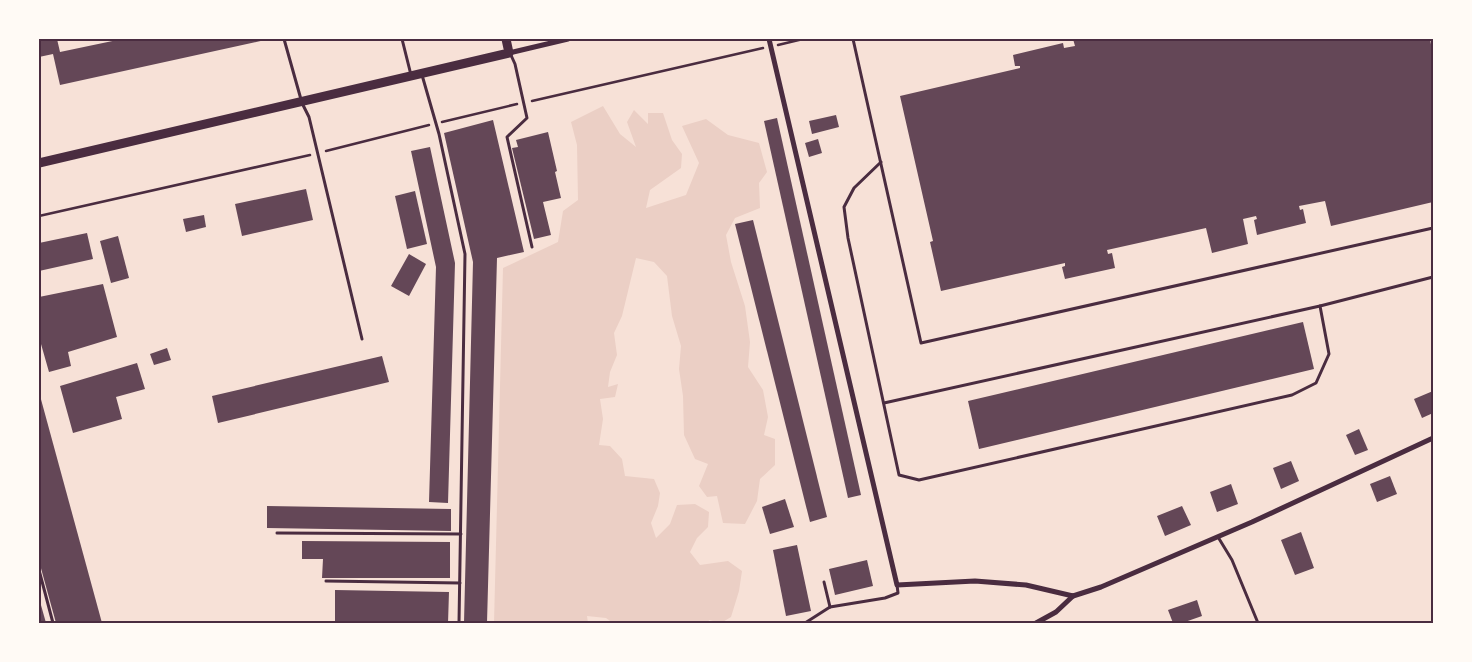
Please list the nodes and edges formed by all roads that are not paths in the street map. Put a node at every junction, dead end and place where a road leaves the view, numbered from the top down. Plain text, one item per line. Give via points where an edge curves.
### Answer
1 (284, 39) edge
2 (402, 39) edge
3 (506, 39) edge
4 (568, 39) edge
5 (769, 39) edge
6 (853, 39) edge
7 (509, 53) junction
8 (422, 74) junction
9 (412, 76) junction
10 (302, 103) junction
11 (881, 162) junction
12 (39, 163) edge
13 (1433, 228) edge
14 (532, 247) dead end
15 (1433, 277) edge
16 (1320, 306) junction
17 (362, 340) dead end
18 (884, 403) junction
19 (1433, 438) edge
20 (277, 533) dead end
21 (461, 534) junction
22 (1218, 537) junction
23 (39, 570) edge
24 (326, 582) dead end
25 (824, 582) dead end
26 (460, 583) junction
27 (897, 585) junction
28 (1073, 596) junction
29 (830, 606) junction
30 (1043, 621) edge
31 (53, 623) edge
32 (459, 623) edge
33 (806, 623) edge
34 (1036, 623) edge
35 (1258, 623) edge

1 - 10 lane
2 - 9 lane
3 - 7 main road
4 - 7 street
5 - 27 street
6 - 11 lane
7 - 8 main road
7 - 14 lane via 515,64 527,118 508,137
8 - 9 main road
8 - 21 lane via 465,254
9 - 10 main road
10 - 12 main road
10 - 17 lane via 309,117
11 - 13 lane via 921,344
11 - 18 lane via 854,188 844,207
15 - 16 lane
16 - 18 lane
16 - 18 lane via 1329,354 1316,383 1292,395 928,478 918,480 899,475
19 - 22 street
20 - 21 lane
21 - 26 lane
22 - 28 street
22 - 35 lane via 1232,560
23 - 31 lane
24 - 26 lane
25 - 29 lane
26 - 32 lane
27 - 28 street via 975,580 1026,585
27 - 29 lane via 898,593 885,598
28 - 30 street
29 - 33 lane
30 - 34 street

